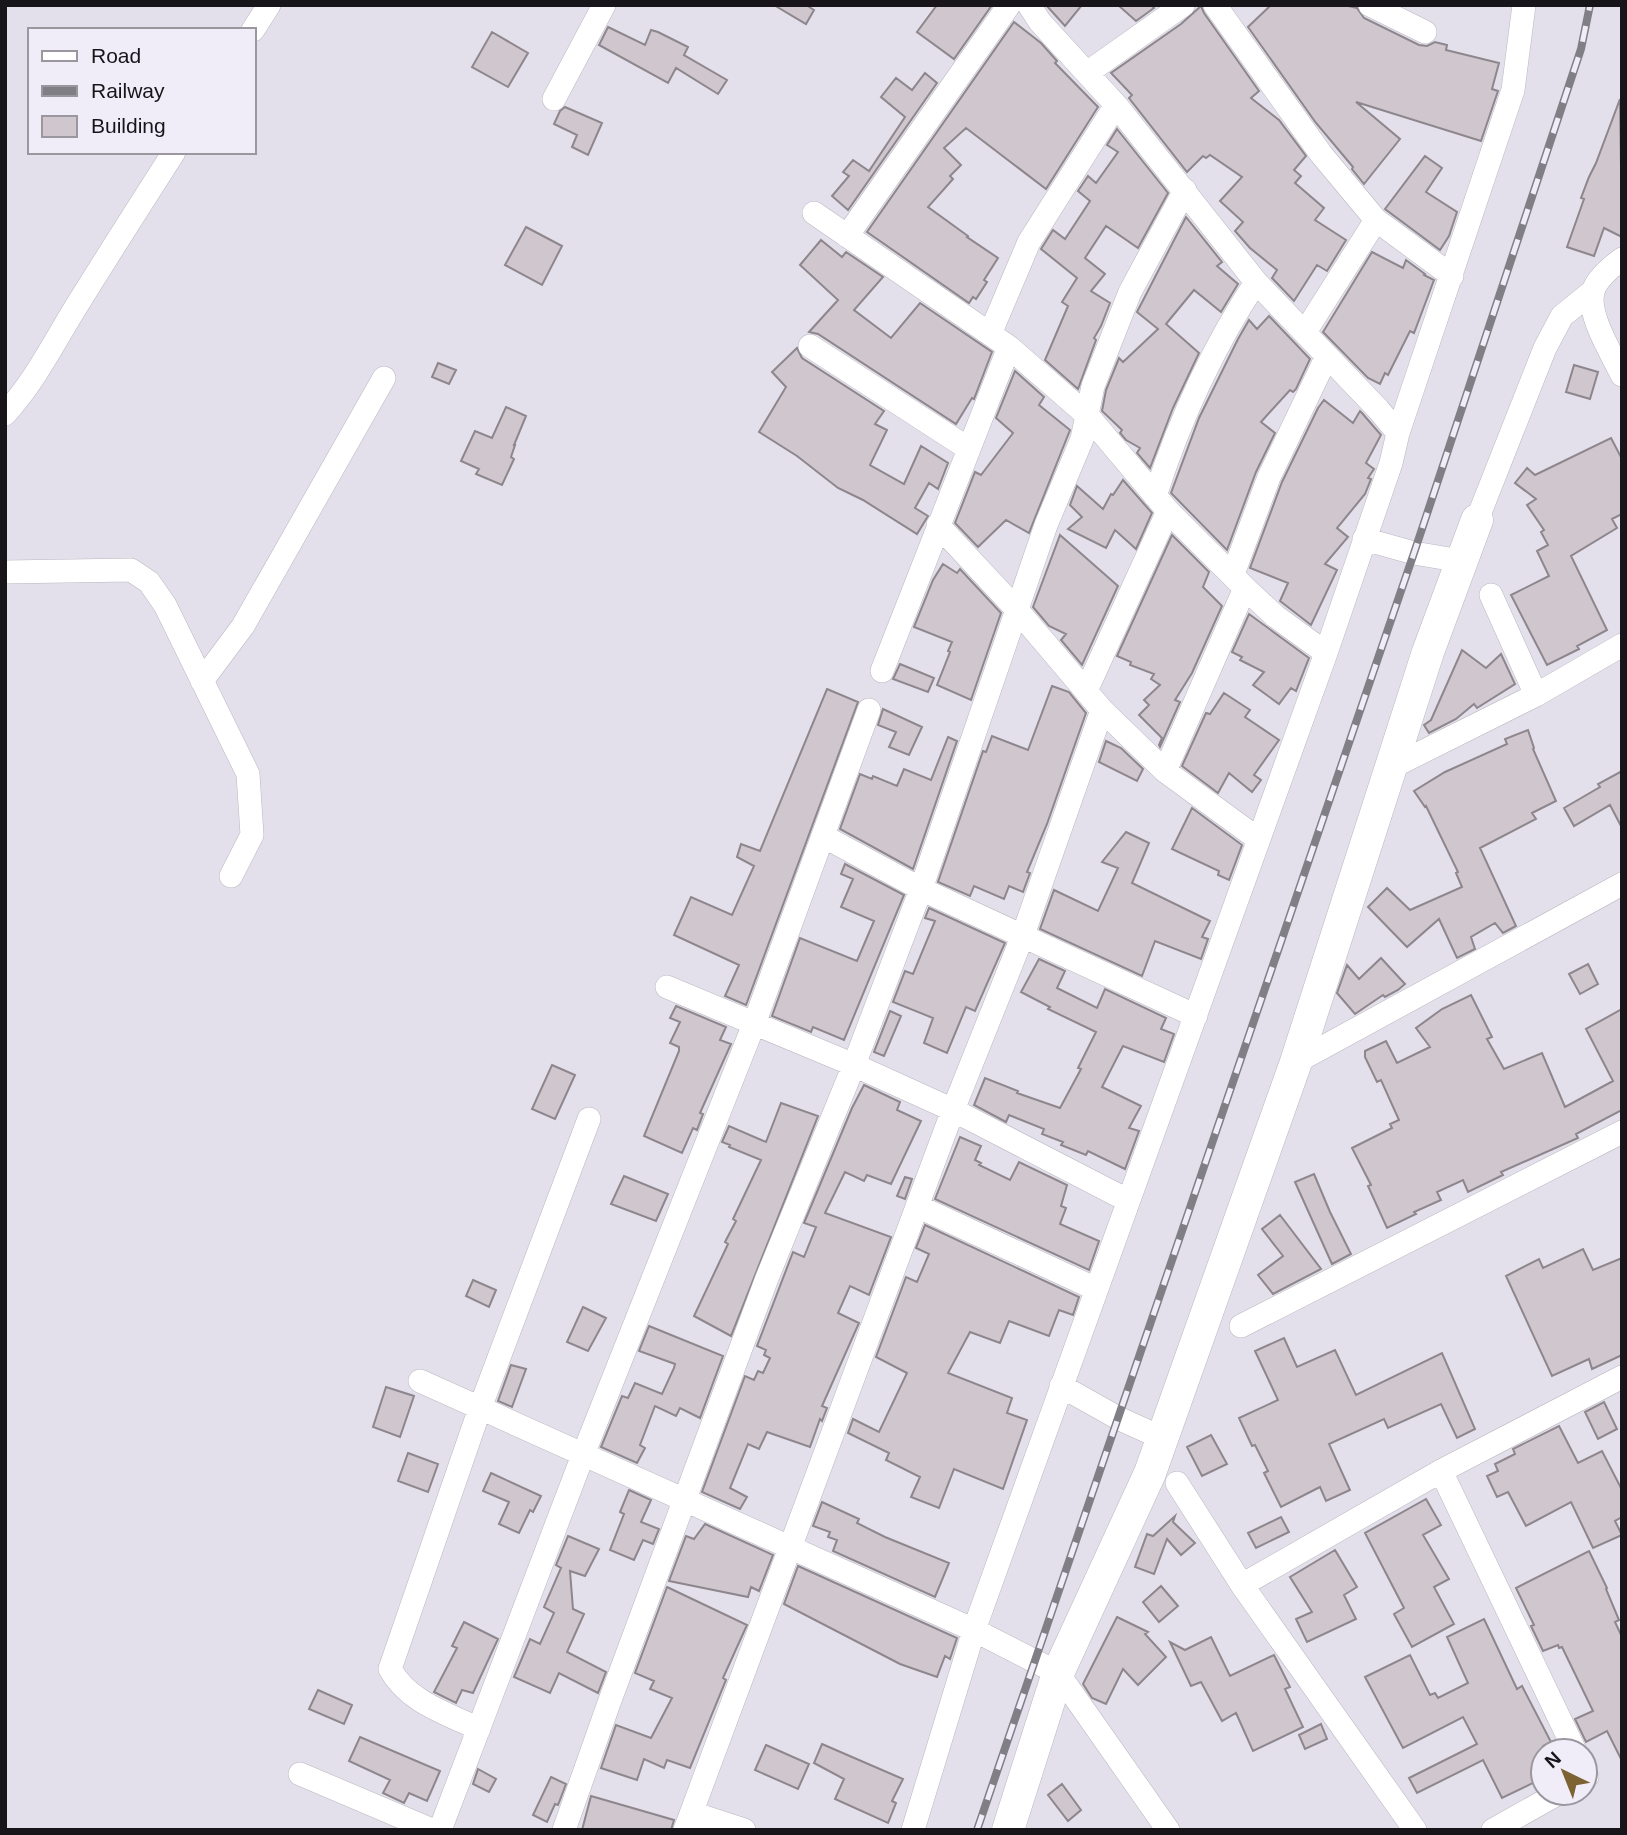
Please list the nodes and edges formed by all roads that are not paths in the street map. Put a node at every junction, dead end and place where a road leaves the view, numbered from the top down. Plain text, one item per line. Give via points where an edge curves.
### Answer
1 (269, 5) edge
2 (604, 5) edge
3 (1009, 5) edge
4 (1028, 5) edge
5 (1183, 5) edge
6 (1215, 5) edge
7 (1370, 5) edge
8 (1524, 5) edge
9 (254, 28) edge
10 (1425, 32) dead end
11 (1087, 74) junction
12 (554, 99) dead end
13 (1116, 105) junction
14 (173, 154) edge
15 (1185, 190) junction
16 (814, 213) dead end
17 (1376, 220) junction
18 (847, 236) junction
19 (1622, 259) edge
20 (1452, 276) junction
21 (1256, 282) junction
22 (1593, 291) junction
23 (1305, 332) junction
24 (1000, 341) junction
25 (810, 346) dead end
26 (1327, 356) junction
27 (1622, 375) edge
28 (384, 378) dead end
29 (5, 414) edge
30 (1088, 416) junction
31 (1398, 433) junction
32 (969, 449) junction
33 (1161, 504) junction
34 (1477, 520) joint
35 (938, 525) junction
36 (1364, 539) junction
37 (1461, 561) junction
38 (5, 572) edge
39 (1239, 581) junction
40 (1491, 595) dead end
41 (1018, 611) junction
42 (1622, 645) edge
43 (1326, 653) junction
44 (882, 671) dead end
45 (202, 681) junction
46 (1086, 691) junction
47 (1536, 695) junction
48 (869, 710) dead end
49 (1102, 710) junction
50 (1390, 768) junction
51 (1166, 771) junction
52 (823, 836) junction
53 (1258, 839) junction
54 (231, 876) dead end
55 (1622, 884) edge
56 (921, 889) junction
57 (1023, 935) junction
58 (667, 987) dead end
59 (1196, 1016) junction
60 (754, 1024) junction
61 (1296, 1062) junction
62 (854, 1065) junction
63 (953, 1110) junction
64 (589, 1119) dead end
65 (1622, 1132) edge
66 (1127, 1200) junction
67 (917, 1206) junction
68 (1096, 1289) junction
69 (1241, 1326) dead end
70 (1622, 1377) edge
71 (420, 1381) dead end
72 (1061, 1386) junction
73 (480, 1408) junction
74 (1162, 1438) junction
75 (583, 1455) junction
76 (1441, 1471) junction
77 (1177, 1483) dead end
78 (685, 1501) junction
79 (790, 1547) junction
80 (1242, 1585) junction
81 (974, 1630) junction
82 (1058, 1674) junction
83 (479, 1729) junction
84 (1568, 1737) edge
85 (300, 1774) dead end
86 (1534, 1807) edge
87 (688, 1822) edge
88 (432, 1830) edge
89 (440, 1830) edge
90 (564, 1830) edge
91 (744, 1830) edge
92 (913, 1830) edge
93 (1008, 1830) edge
94 (1168, 1830) edge
95 (1415, 1830) edge
96 (1493, 1830) edge

1 - 9 street
2 - 12 street
3 - 18 street
4 - 11 street
5 - 11 street
6 - 17 street via 1321,154
7 - 10 street
8 - 20 street via 1513,90
11 - 13 street
13 - 15 street
13 - 24 street via 1029,242
14 - 29 street via 39,370
15 - 21 street
15 - 30 street via 1130,292 1093,386
16 - 18 street
17 - 20 street
17 - 23 street
18 - 24 street
19 - 22 street
20 - 31 street
21 - 23 street
21 - 33 street via 1231,318 1167,458
22 - 27 street via 1592,312
22 - 34 street via 1562,316 1545,348
23 - 26 street
24 - 30 street
24 - 32 street
25 - 32 street
26 - 31 street
26 - 39 street via 1269,477
28 - 45 street via 243,626
30 - 33 street
30 - 41 street
31 - 36 street
32 - 35 street
33 - 39 street
33 - 46 street
34 - 37 main road
35 - 41 street
35 - 44 street
36 - 37 street
36 - 43 street
37 - 50 main road
38 - 45 street via 131,570 149,582 164,605
39 - 43 street via 1275,616
39 - 51 street
40 - 47 street
41 - 46 street
41 - 56 street
42 - 47 street
43 - 53 street
45 - 54 street via 248,774 252,835
46 - 49 street
47 - 50 street
48 - 52 street
49 - 51 street
49 - 57 street
50 - 61 main road
51 - 53 street
52 - 56 street
52 - 60 street
53 - 59 street
55 - 61 street
56 - 57 street
56 - 62 street
57 - 59 street
57 - 63 street
58 - 60 street
59 - 66 street
60 - 62 street
60 - 75 street
61 - 74 main road
62 - 63 street
62 - 78 street via 767,1278
63 - 66 street
63 - 67 street
64 - 73 street
65 - 69 street
66 - 68 street
67 - 68 street
67 - 79 street
68 - 72 street
70 - 76 street
71 - 73 street
72 - 74 street
72 - 81 street
73 - 75 street
73 - 83 street via 390,1669 413,1698
74 - 82 main road
75 - 78 street
75 - 83 street
76 - 80 street
76 - 84 street
77 - 80 street
78 - 79 street
78 - 90 street
79 - 81 street
79 - 87 street
80 - 95 street
81 - 82 street
81 - 92 street
82 - 93 main road
82 - 94 street
83 - 89 street
85 - 88 street
86 - 96 street
87 - 91 street

